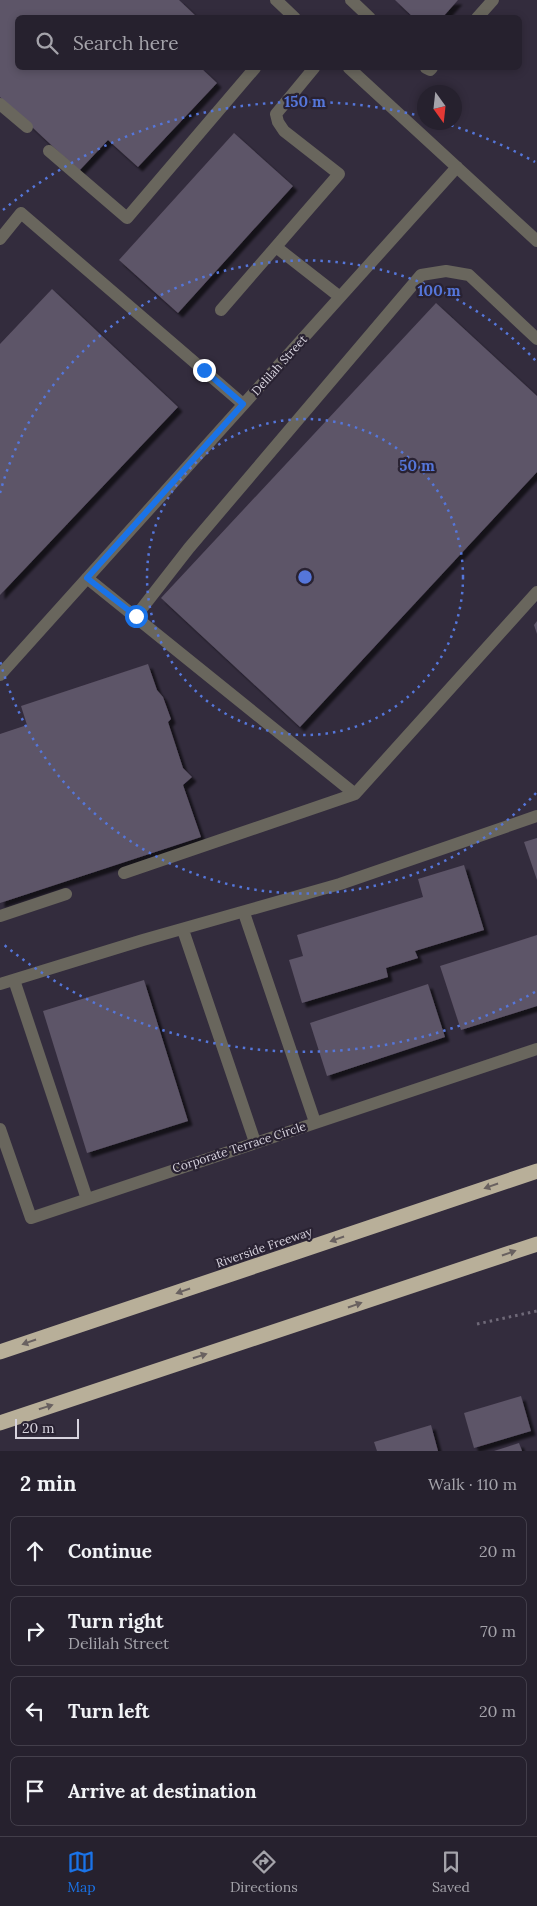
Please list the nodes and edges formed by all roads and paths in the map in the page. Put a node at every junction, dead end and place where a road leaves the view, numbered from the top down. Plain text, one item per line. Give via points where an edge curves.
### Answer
1 (276, 0) edge
2 (351, 0) edge
3 (492, 0) edge
4 (292, 15) edge
5 (367, 15) edge
6 (480, 15) edge
7 (253, 70) edge
8 (312, 70) edge
9 (351, 70) edge
10 (0, 104) edge
11 (27, 127) dead end
12 (49, 151) dead end
13 (457, 167) junction
14 (0, 239) edge
15 (537, 242) edge
16 (276, 247) junction
17 (340, 297) junction
18 (221, 310) dead end
19 (537, 339) edge
20 (243, 404) junction
21 (87, 578) junction
22 (537, 592) edge
23 (136, 616) junction
24 (0, 675) edge
25 (356, 794) junction
26 (537, 816) edge
27 (124, 873) dead end
28 (66, 894) dead end
29 (244, 913) junction
30 (0, 916) edge
31 (183, 930) junction
32 (14, 980) junction
33 (0, 984) edge
34 (537, 1049) edge
35 (315, 1122) junction
36 (0, 1129) edge
37 (255, 1142) junction
38 (537, 1171) edge
39 (87, 1199) junction
40 (537, 1244) edge
41 (537, 1311) edge
42 (477, 1324) dead end
43 (0, 1352) edge
44 (0, 1423) edge

1 - 4 street
2 - 5 street
3 - 6 street
7 - 12 street via 127,218
8 - 16 street via 276,114 278,122 284,131 339,174
9 - 13 street
10 - 11 street
13 - 15 street
13 - 17 street, Delilah Street
14 - 20 street via 21,213
16 - 17 street
16 - 18 street
17 - 20 street, Delilah Street
19 - 23 street via 469,275 446,271 421,275 189,548
20 - 21 street, Delilah Street
21 - 23 street
21 - 24 street, Delilah Street
22 - 25 street
23 - 25 street
25 - 27 street
26 - 29 street via 340,884
28 - 30 street
29 - 31 street
29 - 35 street
31 - 32 street
31 - 37 street
32 - 33 street
32 - 39 street
34 - 35 street, Corporate Terrace Circle
35 - 37 street, Corporate Terrace Circle
36 - 39 street, Corporate Terrace Circle via 31,1218
37 - 39 street, Corporate Terrace Circle
38 -> 43 highway, Riverside Freeway
44 -> 40 highway
41 - 42 path

